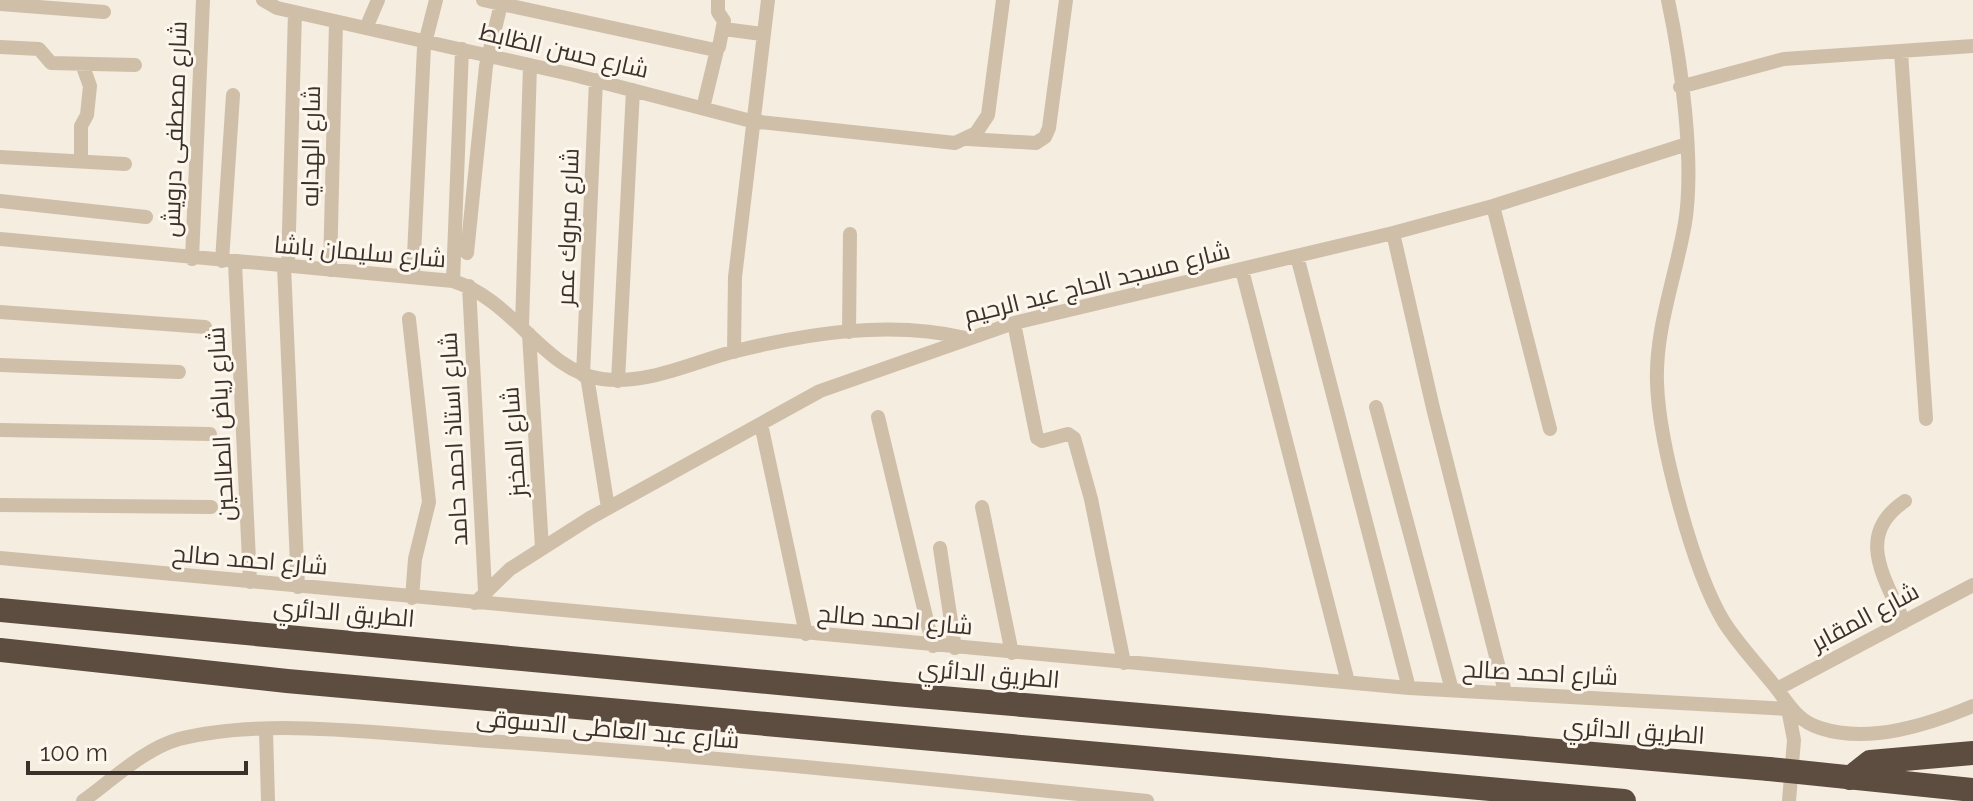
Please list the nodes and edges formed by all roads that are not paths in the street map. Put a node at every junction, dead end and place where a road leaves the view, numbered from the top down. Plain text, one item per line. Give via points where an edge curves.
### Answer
1 (203, 0) edge
2 (263, 0) edge
3 (378, 0) edge
4 (436, 0) edge
5 (483, 0) edge
6 (718, 0) edge
7 (768, 0) edge
8 (1003, 0) edge
9 (1066, 0) edge
10 (1668, 0) edge
11 (0, 4) edge
12 (501, 4) junction
13 (104, 12) dead end
14 (295, 12) junction
15 (336, 22) junction
16 (366, 28) junction
17 (724, 29) junction
18 (762, 34) junction
19 (425, 41) junction
20 (1973, 46) edge
21 (0, 47) edge
22 (462, 49) junction
23 (717, 50) junction
24 (1901, 52) junction
25 (490, 56) junction
26 (82, 64) junction
27 (135, 65) dead end
28 (530, 65) junction
29 (596, 80) junction
30 (1680, 87) junction
31 (633, 90) junction
32 (233, 95) dead end
33 (703, 108) junction
34 (751, 121) junction
35 (968, 139) junction
36 (1687, 144) junction
37 (0, 157) edge
38 (81, 161) junction
39 (125, 164) dead end
40 (0, 201) edge
41 (1493, 206) junction
42 (146, 217) dead end
43 (1393, 233) junction
44 (850, 234) dead end
45 (0, 239) edge
46 (467, 253) dead end
47 (1297, 256) junction
48 (192, 259) junction
49 (228, 262) junction
50 (286, 267) junction
51 (330, 270) junction
52 (1242, 270) junction
53 (413, 276) junction
54 (453, 281) junction
55 (469, 286) junction
56 (0, 312) edge
57 (409, 319) dead end
58 (1014, 323) junction
59 (205, 327) dead end
60 (526, 330) junction
61 (849, 332) junction
62 (967, 338) junction
63 (734, 352) junction
64 (0, 365) edge
65 (179, 372) dead end
66 (585, 376) junction
67 (618, 381) junction
68 (1376, 407) dead end
69 (878, 417) dead end
70 (1926, 419) dead end
71 (761, 424) junction
72 (1550, 429) dead end
73 (0, 430) edge
74 (210, 434) dead end
75 (1905, 501) dead end
76 (0, 505) edge
77 (211, 507) dead end
78 (982, 507) dead end
79 (608, 508) junction
80 (542, 548) junction
81 (940, 548) dead end
82 (0, 558) edge
83 (250, 582) junction
84 (1973, 585) edge
85 (298, 587) junction
86 (485, 590) junction
87 (0, 598) edge
88 (412, 598) junction
89 (475, 603) junction
90 (12, 611) edge
91 (1904, 622) junction
92 (806, 634) junction
93 (933, 646) junction
94 (955, 648) junction
95 (0, 650) edge
96 (1012, 653) junction
97 (1124, 663) junction
98 (1348, 682) junction
99 (1409, 688) junction
100 (1777, 689) junction
101 (1452, 690) junction
102 (1505, 692) junction
103 (1973, 706) edge
104 (1788, 709) junction
105 (266, 731) junction
106 (1973, 753) edge
107 (1850, 778) junction
108 (1973, 790) edge
109 (83, 801) edge
110 (268, 801) edge
111 (1147, 801) edge
112 (1624, 801) edge
113 (1789, 801) edge

1 - 48 street, شارع مصطفى درويش
2 - 14 street, شارع حسن الظابط
3 - 16 street
4 - 19 street
5 - 12 street
6 - 17 street
7 - 18 street
8 - 35 street via 988,115
9 - 35 street, شارع حسن الظابط via 1045,137 1036,143
10 - 30 street
11 - 13 street
12 - 23 street
12 - 25 street
14 - 15 street, شارع حسن الظابط
14 - 50 street
15 - 16 street, شارع حسن الظابط
15 - 51 street, شارع الهدايه
16 - 19 street, شارع حسن الظابط
17 - 18 street
17 - 23 street
18 - 34 street
19 - 22 street, شارع حسن الظابط
19 - 53 street
20 - 24 street
21 - 26 street via 37,48 48,62
22 - 25 street, شارع حسن الظابط
22 - 54 street
23 - 33 street
24 - 30 street via 1784,59
24 - 70 street
25 - 28 street, شارع حسن الظابط
25 - 46 street
26 - 27 street
26 - 38 street via 90,86 81,126
28 - 29 street, شارع حسن الظابط
28 - 60 street, شارع المخبز
29 - 31 street, شارع حسن الظابط
29 - 66 street, شارع مبروك عمر
30 - 36 street
31 - 33 street, شارع حسن الظابط
31 - 67 street
32 - 49 street, شارع رياض الصالحين
33 - 34 street, شارع حسن الظابط
34 - 35 street, شارع حسن الظابط via 955,143
34 - 63 street via 735,277
36 - 41 street, شارع مسجد الحاج عبد الرحيم
36 - 100 street via 1686,220 1657,347 1665,445 1709,590 1724,621
37 - 38 street
38 - 39 street
40 - 42 street
41 - 43 street, شارع مسجد الحاج عبد الرحيم
41 - 72 street
43 - 47 street, شارع مسجد الحاج عبد الرحيم
43 - 102 street
44 - 61 street
45 - 48 street, شارع سليمان باشا
47 - 52 street, شارع مسجد الحاج عبد الرحيم
47 - 99 street
48 - 49 street, شارع سليمان باشا
49 - 50 street, شارع سليمان باشا
49 - 83 street, شارع رياض الصالحين
50 - 51 street, شارع سليمان باشا
50 - 85 street
51 - 53 street, شارع سليمان باشا
52 - 58 street, شارع مسجد الحاج عبد الرحيم
52 - 98 street
53 - 54 street, شارع سليمان باشا
54 - 55 street, شارع سليمان باشا
55 - 60 street, شارع سليمان باشا via 499,304
55 - 86 street, شارع استاذ احمد حامد
56 - 59 street
57 - 88 street via 429,502
58 - 62 street, شارع مسجد الحاج عبد الرحيم
58 - 97 street via 1037,438 1074,438
60 - 66 street, شارع سليمان باشا
60 - 80 street, شارع المخبز
61 - 62 street, شارع سليمان باشا via 926,329
61 - 63 street, شارع سليمان باشا
62 - 71 street, شارع مسجد الحاج عبد الرحيم via 820,391
63 - 67 street, شارع سليمان باشا
64 - 65 street
66 - 67 street, شارع سليمان باشا
66 - 79 street, شارع مبروك عمر
68 - 101 street
69 - 93 street
71 - 79 street, شارع مسجد الحاج عبد الرحيم
71 - 92 street
73 - 74 street
75 - 91 street via 1888,512 1876,541 1877,558
76 - 77 street, شارع احمد صالح
78 - 96 street
79 - 80 street, شارع مسجد الحاج عبد الرحيم
80 - 86 street, شارع مسجد الحاج عبد الرحيم
81 - 94 street
82 - 83 street, شارع احمد صالح
83 - 85 street, شارع احمد صالح
84 - 91 street, شارع المقابر
85 - 88 street, شارع احمد صالح
86 - 89 street, شارع مسجد الحاج عبد الرحيم
87 - 90 highway
88 - 89 street, شارع احمد صالح
89 - 92 street, شارع احمد صالح
90 - 107 highway, الطريق الدائري, bridge
91 - 100 street, شارع المقابر
92 - 93 street, شارع احمد صالح
93 - 94 street, شارع احمد صالح
94 - 96 street, شارع احمد صالح
95 - 112 highway via 287,681
96 - 97 street, شارع احمد صالح
97 - 98 street, شارع احمد صالح
98 - 99 street, شارع احمد صالح
99 - 101 street, شارع احمد صالح
100 - 104 street
101 - 102 street, شارع احمد صالح
102 - 104 street, شارع احمد صالح
103 - 104 street via 1908,730 1847,731 1821,728
104 - 113 street via 1794,740
105 - 109 street, شارع عبد العاطى الدسوقى via 205,734 160,746
105 - 110 street
105 - 111 street, شارع عبد العاطى الدسوقى via 367,731
106 - 107 highway via 1870,762
107 - 108 highway, الطريق الدائري, bridge

